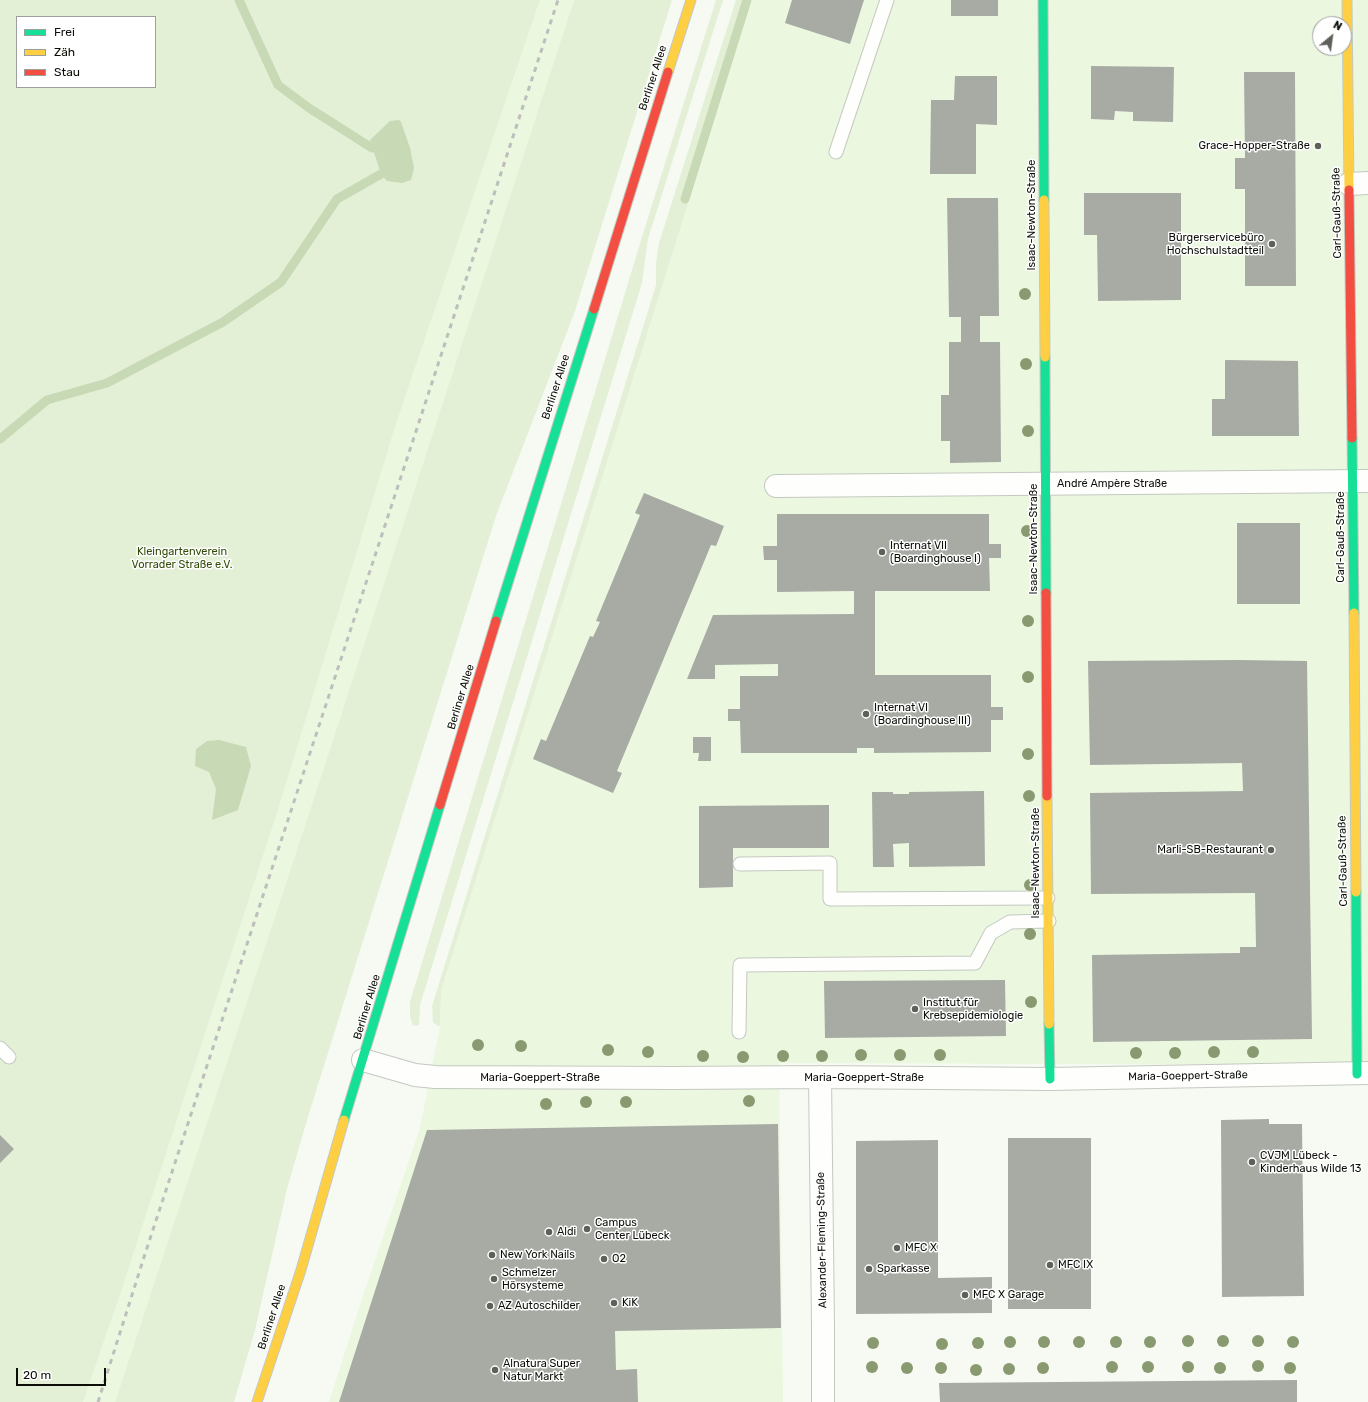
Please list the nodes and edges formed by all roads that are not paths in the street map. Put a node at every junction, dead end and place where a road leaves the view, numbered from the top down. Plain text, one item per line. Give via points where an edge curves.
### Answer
1 (691, 0) edge
2 (887, 0) edge
3 (1043, 0) edge
4 (1347, 0) edge
5 (836, 152) dead end
6 (1358, 184) edge
7 (1360, 482) edge
8 (1046, 484) junction
9 (776, 486) dead end
10 (1361, 775) edge
11 (740, 864) dead end
12 (1048, 898) junction
13 (1049, 921) junction
14 (739, 1032) dead end
15 (363, 1060) junction
16 (1362, 1074) edge
17 (820, 1077) junction
18 (1050, 1078) junction
19 (257, 1402) edge
20 (823, 1402) edge

1 - 15 street, Berliner Allee via 526,524
2 - 5 lane
3 - 8 street, Isaac-Newton-Straße
4 - 6 street, Carl-Gauß-Straße
6 - 7 street, Carl-Gauß-Straße
7 - 8 street, André Ampère Straße
7 - 10 street, Carl-Gauß-Straße
8 - 9 street, André Ampère Straße
8 - 12 street, Isaac-Newton-Straße
10 - 16 street, Carl-Gauß-Straße
11 - 12 lane via 830,863 830,899
12 - 13 street, Isaac-Newton-Straße
13 - 14 lane via 1010,922 991,933 975,963 740,965
13 - 18 street, Isaac-Newton-Straße
15 - 17 street, Maria-Goeppert-Straße via 435,1078
15 - 19 street, Berliner Allee
16 - 18 street, Maria-Goeppert-Straße
17 - 18 street, Maria-Goeppert-Straße
17 - 20 street, Alexander-Fleming-Straße

